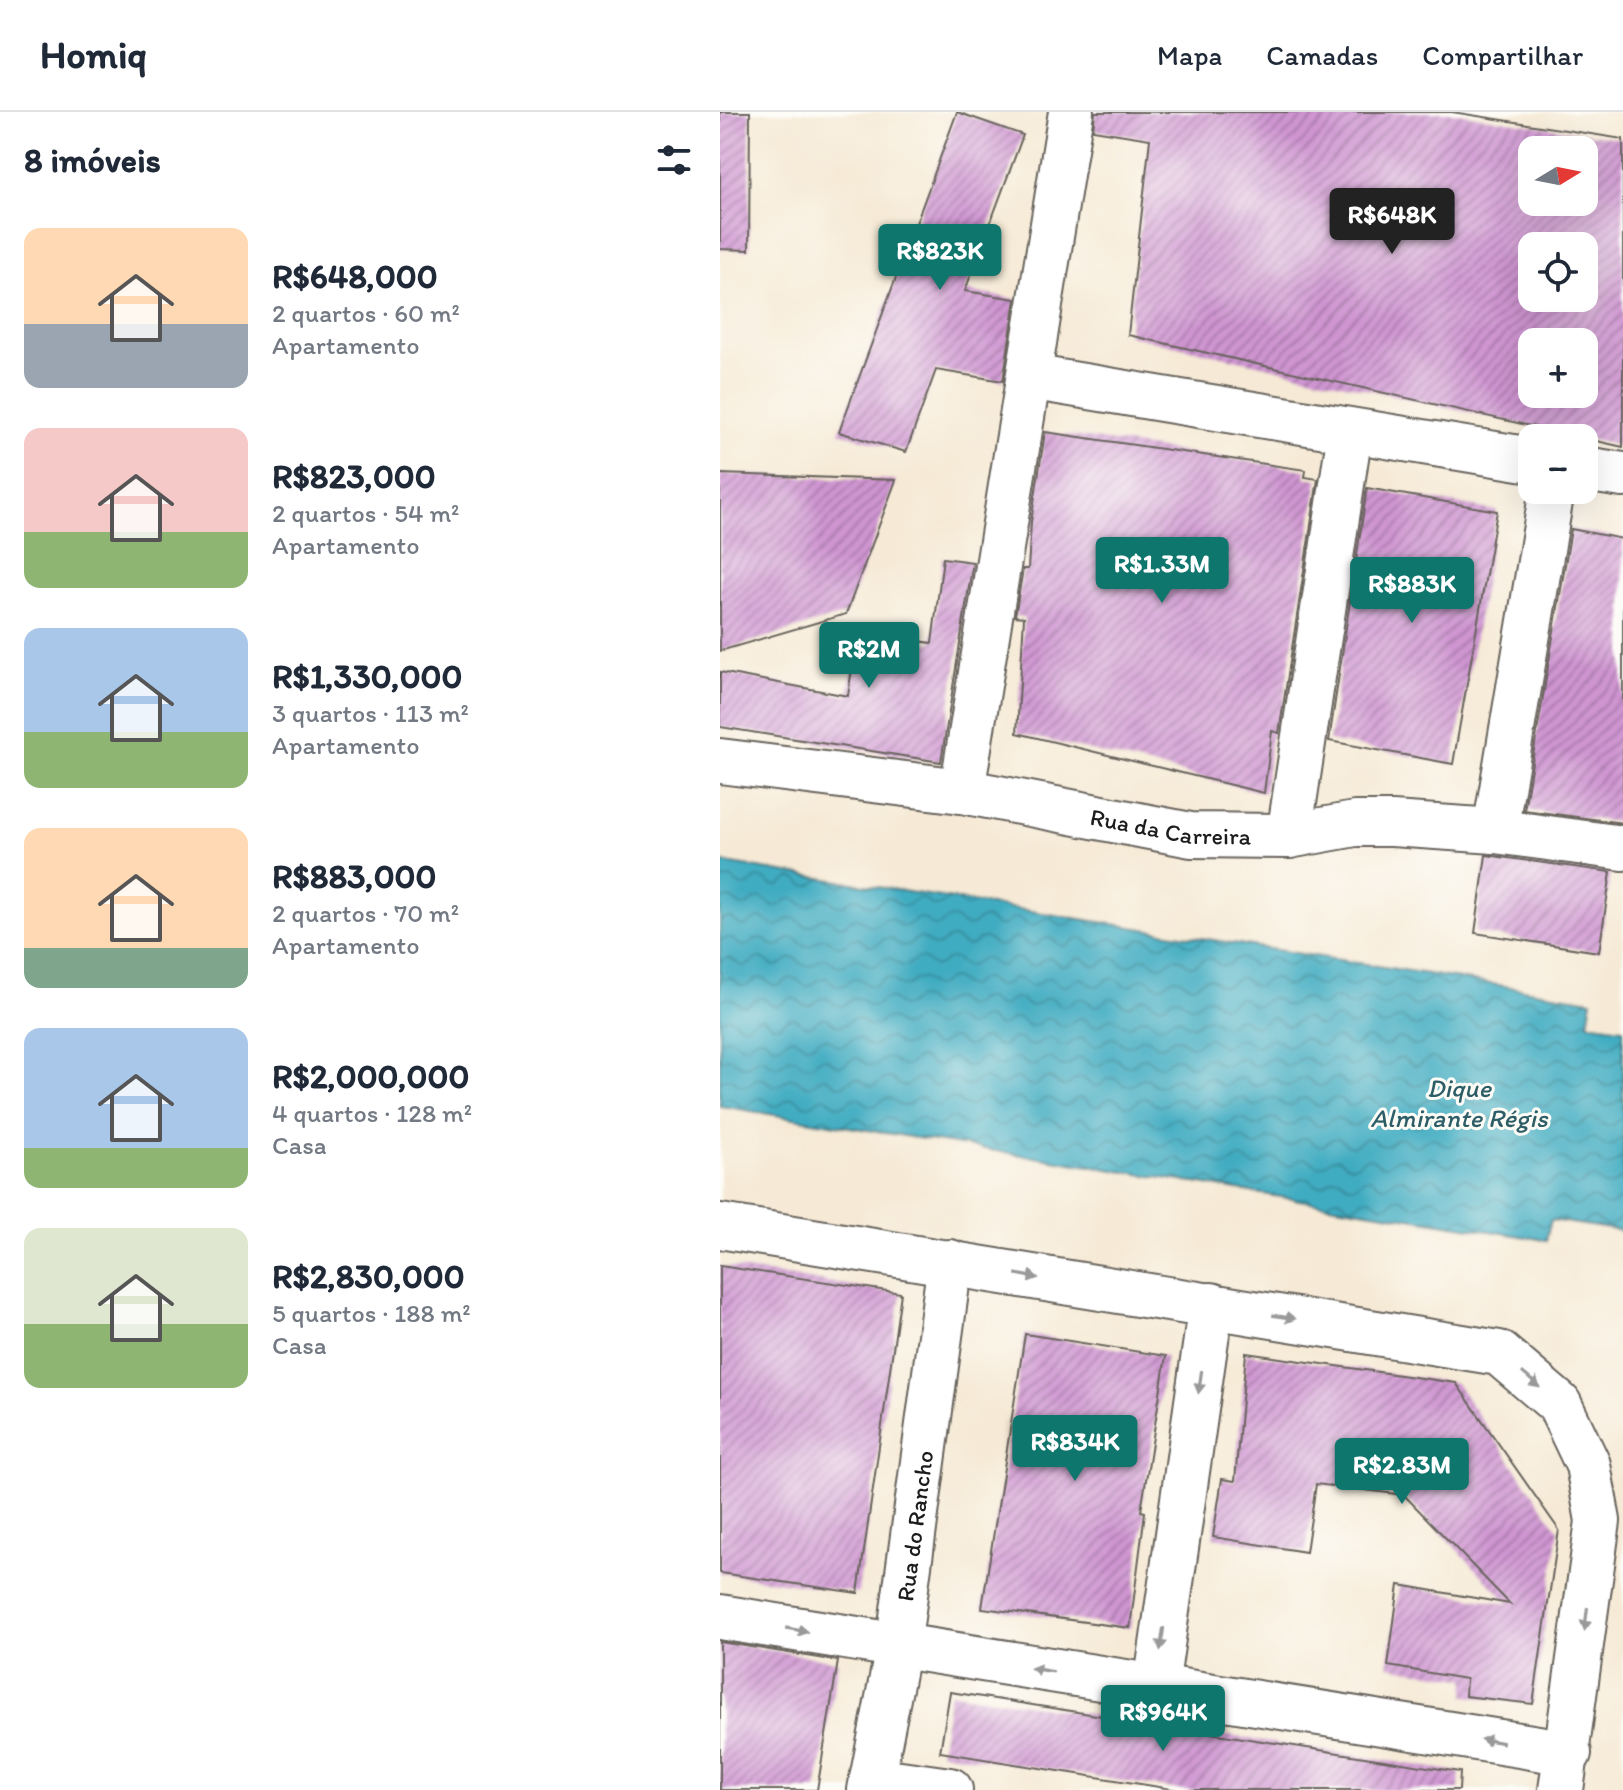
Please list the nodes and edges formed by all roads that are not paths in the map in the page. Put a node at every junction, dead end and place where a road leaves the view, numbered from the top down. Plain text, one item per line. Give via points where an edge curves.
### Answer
1 (1071, 112) edge
2 (1029, 377) junction
3 (1350, 431) junction
4 (1518, 458) edge
5 (1598, 471) edge
6 (1623, 475) edge
7 (1550, 504) edge
8 (720, 761) edge
9 (962, 791) junction
10 (1495, 831) junction
11 (1289, 836) junction
12 (1623, 848) edge
13 (720, 1226) edge
14 (950, 1262) junction
15 (1211, 1305) junction
16 (720, 1617) edge
17 (898, 1647) junction
18 (1156, 1687) junction
19 (1565, 1772) edge
20 (871, 1784) edge
21 (950, 1790) edge

1 - 2 lane
2 - 3 lane
2 - 9 lane
3 - 4 lane
3 - 11 lane
5 - 6 lane
7 - 10 lane
8 - 9 lane, Rua da Carreira
9 - 11 lane, Rua da Carreira via 1191,835
10 - 11 lane, Rua da Carreira via 1355,824
10 - 12 lane, Rua da Carreira
13 - 14 lane
14 -> 15 lane
14 - 17 lane, Rua do Rancho
15 -> 18 lane
15 -> 19 lane via 1499,1353 1559,1404 1588,1465 1598,1521
16 -> 17 lane
18 -> 17 lane
17 - 20 lane, Rua do Rancho
19 -> 18 lane
20 - 21 lane

